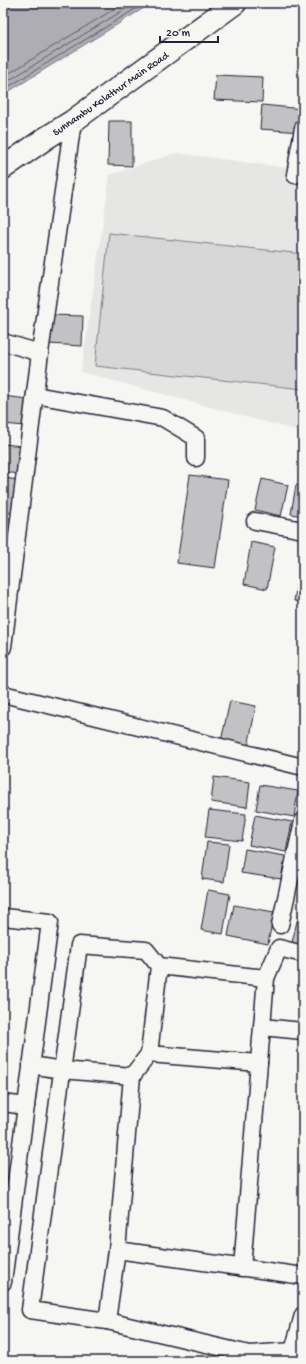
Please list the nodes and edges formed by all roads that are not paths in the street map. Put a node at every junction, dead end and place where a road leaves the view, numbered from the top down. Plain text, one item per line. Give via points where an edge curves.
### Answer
1 (236, 3) edge
2 (73, 121) junction
3 (303, 128) edge
4 (3, 168) edge
5 (295, 175) dead end
6 (3, 342) edge
7 (40, 353) junction
8 (35, 395) junction
9 (196, 458) dead end
10 (255, 521) dead end
11 (303, 530) edge
12 (3, 647) edge
13 (3, 694) edge
14 (303, 767) edge
15 (303, 821) edge
16 (3, 917) edge
17 (280, 925) dead end
18 (303, 954) edge
19 (158, 966) junction
20 (266, 978) junction
21 (262, 1027) junction
22 (303, 1031) edge
23 (149, 1054) junction
24 (259, 1063) junction
25 (31, 1065) junction
26 (62, 1070) junction
27 (132, 1076) junction
28 (3, 1103) edge
29 (26, 1106) junction
30 (117, 1250) junction
31 (242, 1268) junction
32 (303, 1276) edge
33 (3, 1282) edge
34 (303, 1314) edge
35 (107, 1321) junction

1 - 2 street, Sunnambu Kolathur Main Road
2 - 4 street, Sunnambu Kolathur Main Road
2 - 7 street
3 - 5 street
6 - 7 street
7 - 8 street
8 - 9 street via 163,418 196,438
8 - 12 street
10 - 11 street
13 - 14 street
15 - 17 street
16 - 25 street via 50,922
18 - 20 street via 278,948
19 - 20 street
19 - 23 street
19 - 26 street via 146,950 79,945
20 - 21 street
21 - 22 street
21 - 24 street
23 - 24 street
23 - 27 street
24 - 31 street
25 - 26 street
25 - 29 street
26 - 27 street
26 - 35 street via 30,1310
27 - 30 street
28 - 29 street
29 - 33 street
30 - 31 street
30 - 35 street
31 - 32 street
34 - 35 street via 293,1351 250,1354

